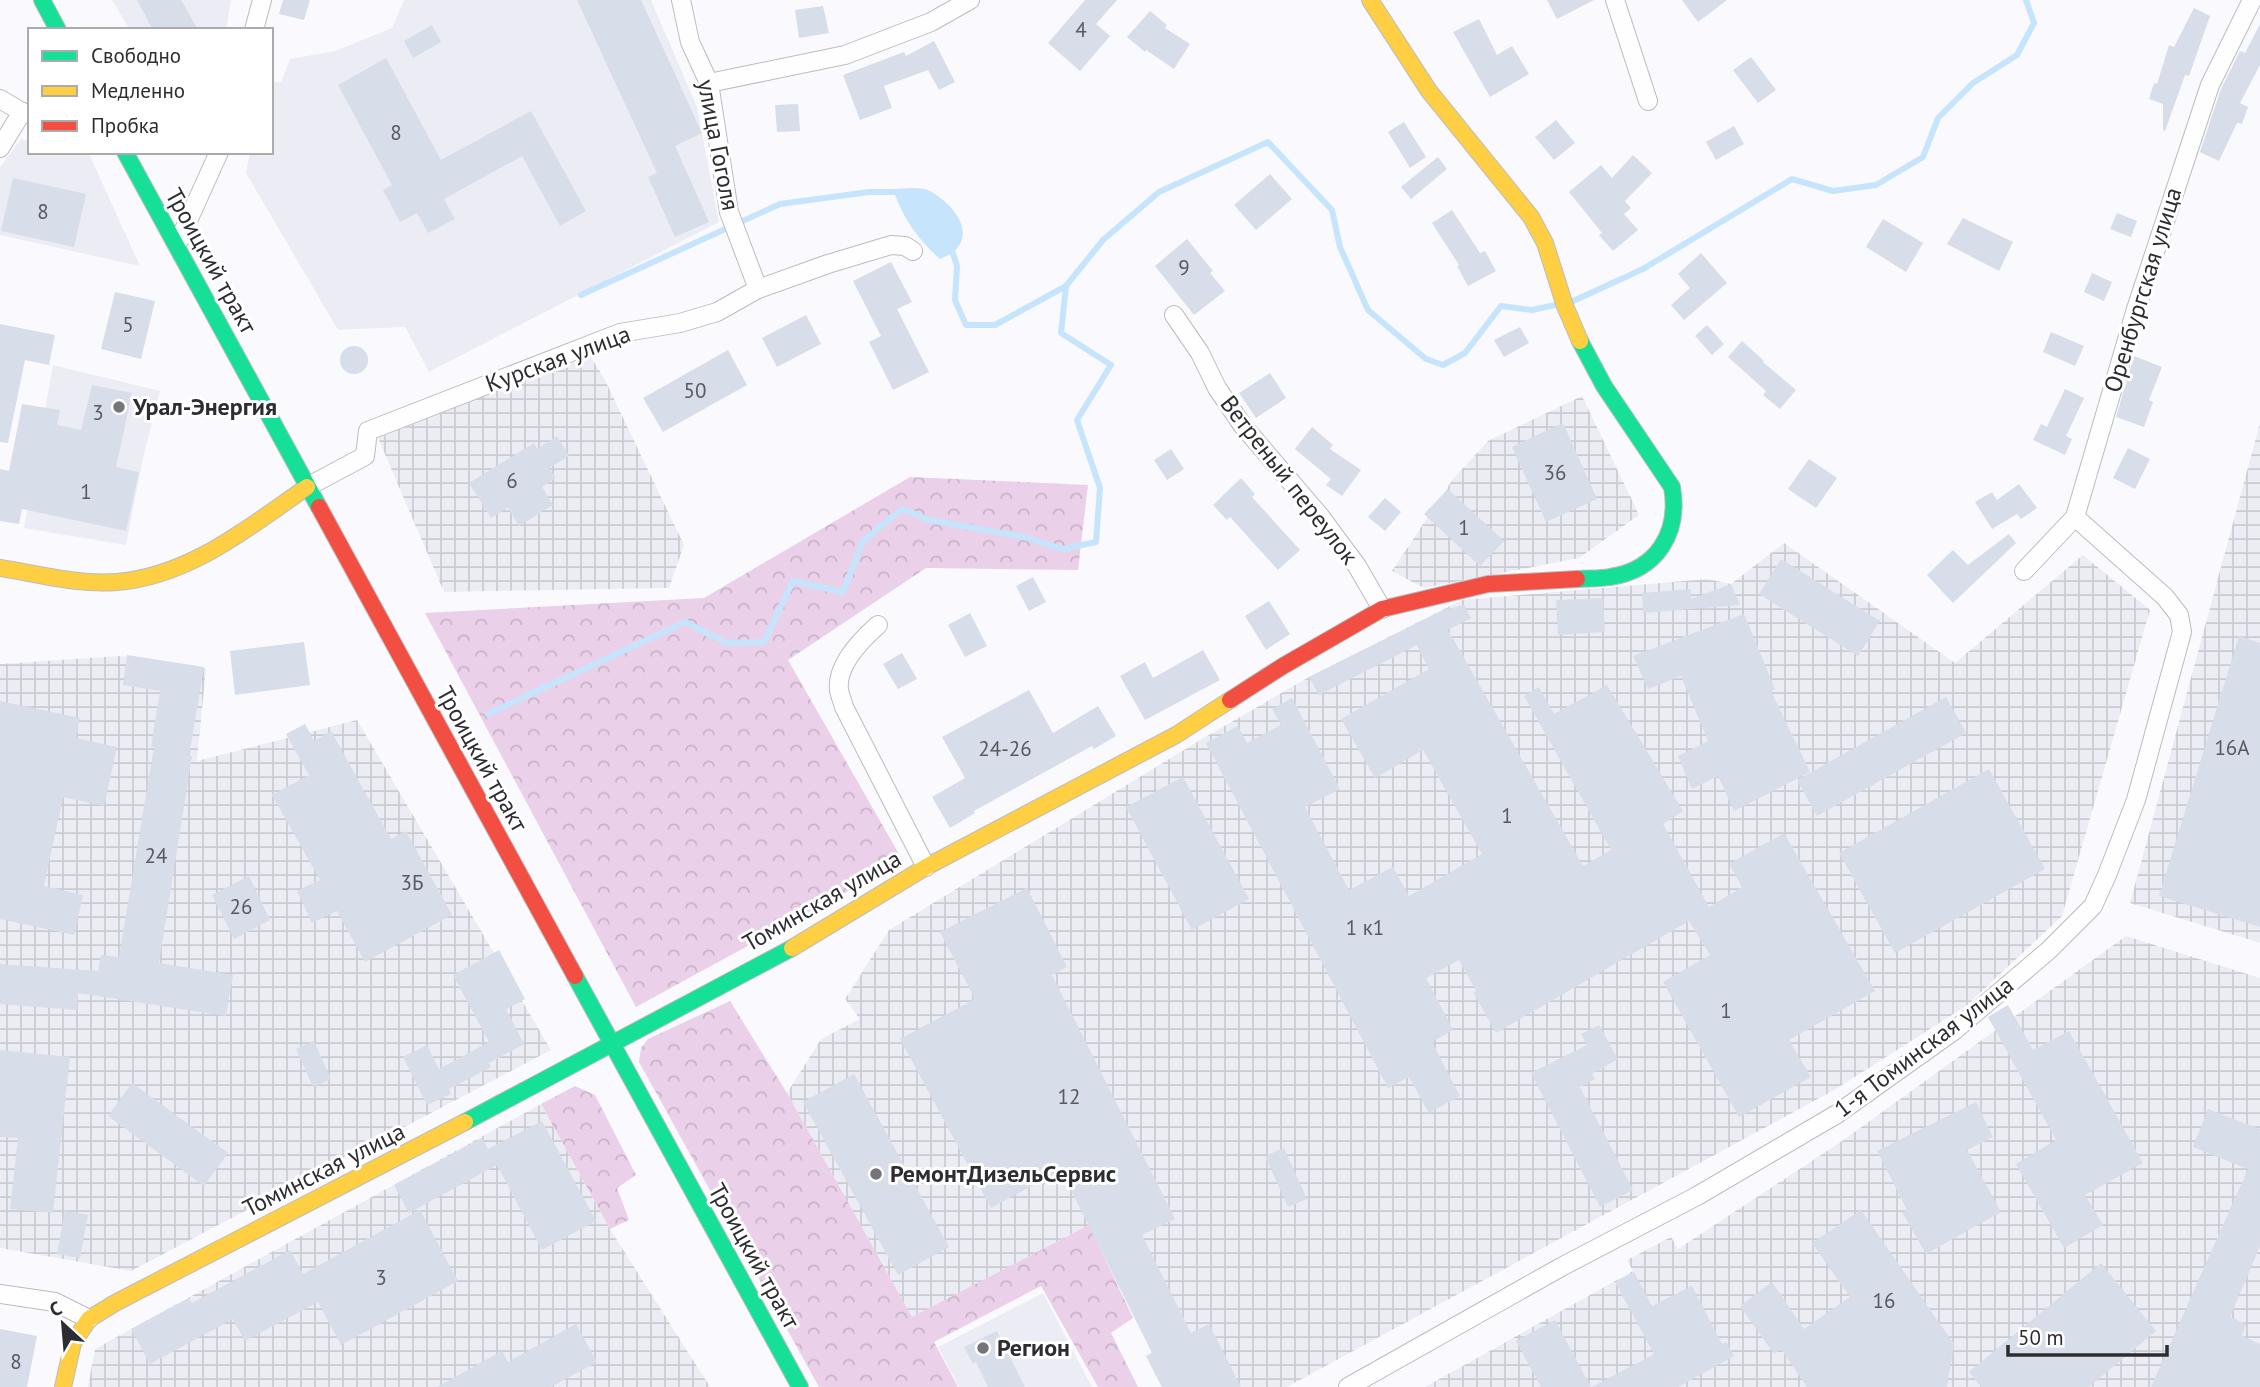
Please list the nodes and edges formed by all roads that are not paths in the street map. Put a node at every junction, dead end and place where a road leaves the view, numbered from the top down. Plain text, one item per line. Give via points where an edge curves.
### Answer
1 (42, 0) edge
2 (262, 0) edge
3 (681, 0) edge
4 (970, 0) edge
5 (1370, 0) edge
6 (1615, 0) edge
7 (2252, 0) edge
8 (57, 28) edge
9 (255, 28) edge
10 (709, 83) junction
11 (0, 99) edge
12 (1648, 101) dead end
13 (26, 113) edge
14 (0, 148) edge
15 (126, 154) edge
16 (218, 154) edge
17 (177, 245) junction
18 (913, 251) dead end
19 (758, 289) junction
20 (1174, 315) dead end
21 (307, 487) junction
22 (2075, 517) junction
23 (0, 568) edge
24 (2024, 571) dead end
25 (1382, 609) junction
26 (878, 625) dead end
27 (926, 867) junction
28 (612, 1044) junction
29 (0, 1294) edge
30 (89, 1319) junction
31 (63, 1387) edge
32 (800, 1387) edge
33 (1348, 1387) edge

1 - 8 street
2 - 9 street
3 - 10 street, улица Гоголя via 690,41
4 - 10 street via 931,22 845,55
5 - 25 street, Томинская улица via 1429,91 1531,217 1582,346 1672,487 1675,504 1672,528 1659,552 1637,569 1611,577 1488,584
6 - 12 street
7 - 22 street, Оренбургская улица via 2210,85 2136,309
10 - 19 street, улица Гоголя via 729,212
11 - 13 street
13 - 14 street
15 - 17 street, Троицкий тракт
16 - 17 street
17 - 21 street, Троицкий тракт
18 - 19 street, Курская улица via 891,245
19 - 21 street, Курская улица via 717,312 620,334 368,431 365,456
20 - 25 street, Ветреный переулок via 1243,426 1320,516
21 - 23 street via 202,556 149,578 96,582
21 - 28 street, Троицкий тракт
22 - 24 street, Оренбургская улица
22 - 33 street, 1-я Томинская улица via 2165,597 2179,615 2182,632 2136,800 2093,906 1955,1030 1837,1114
25 - 27 street, Томинская улица via 1175,735
26 - 27 street via 843,669 839,689
27 - 28 street, Томинская улица via 803,942
28 - 30 street, Томинская улица
28 - 32 street, Троицкий тракт
29 - 30 street via 55,1302
30 - 31 street, Томинская улица via 73,1343

